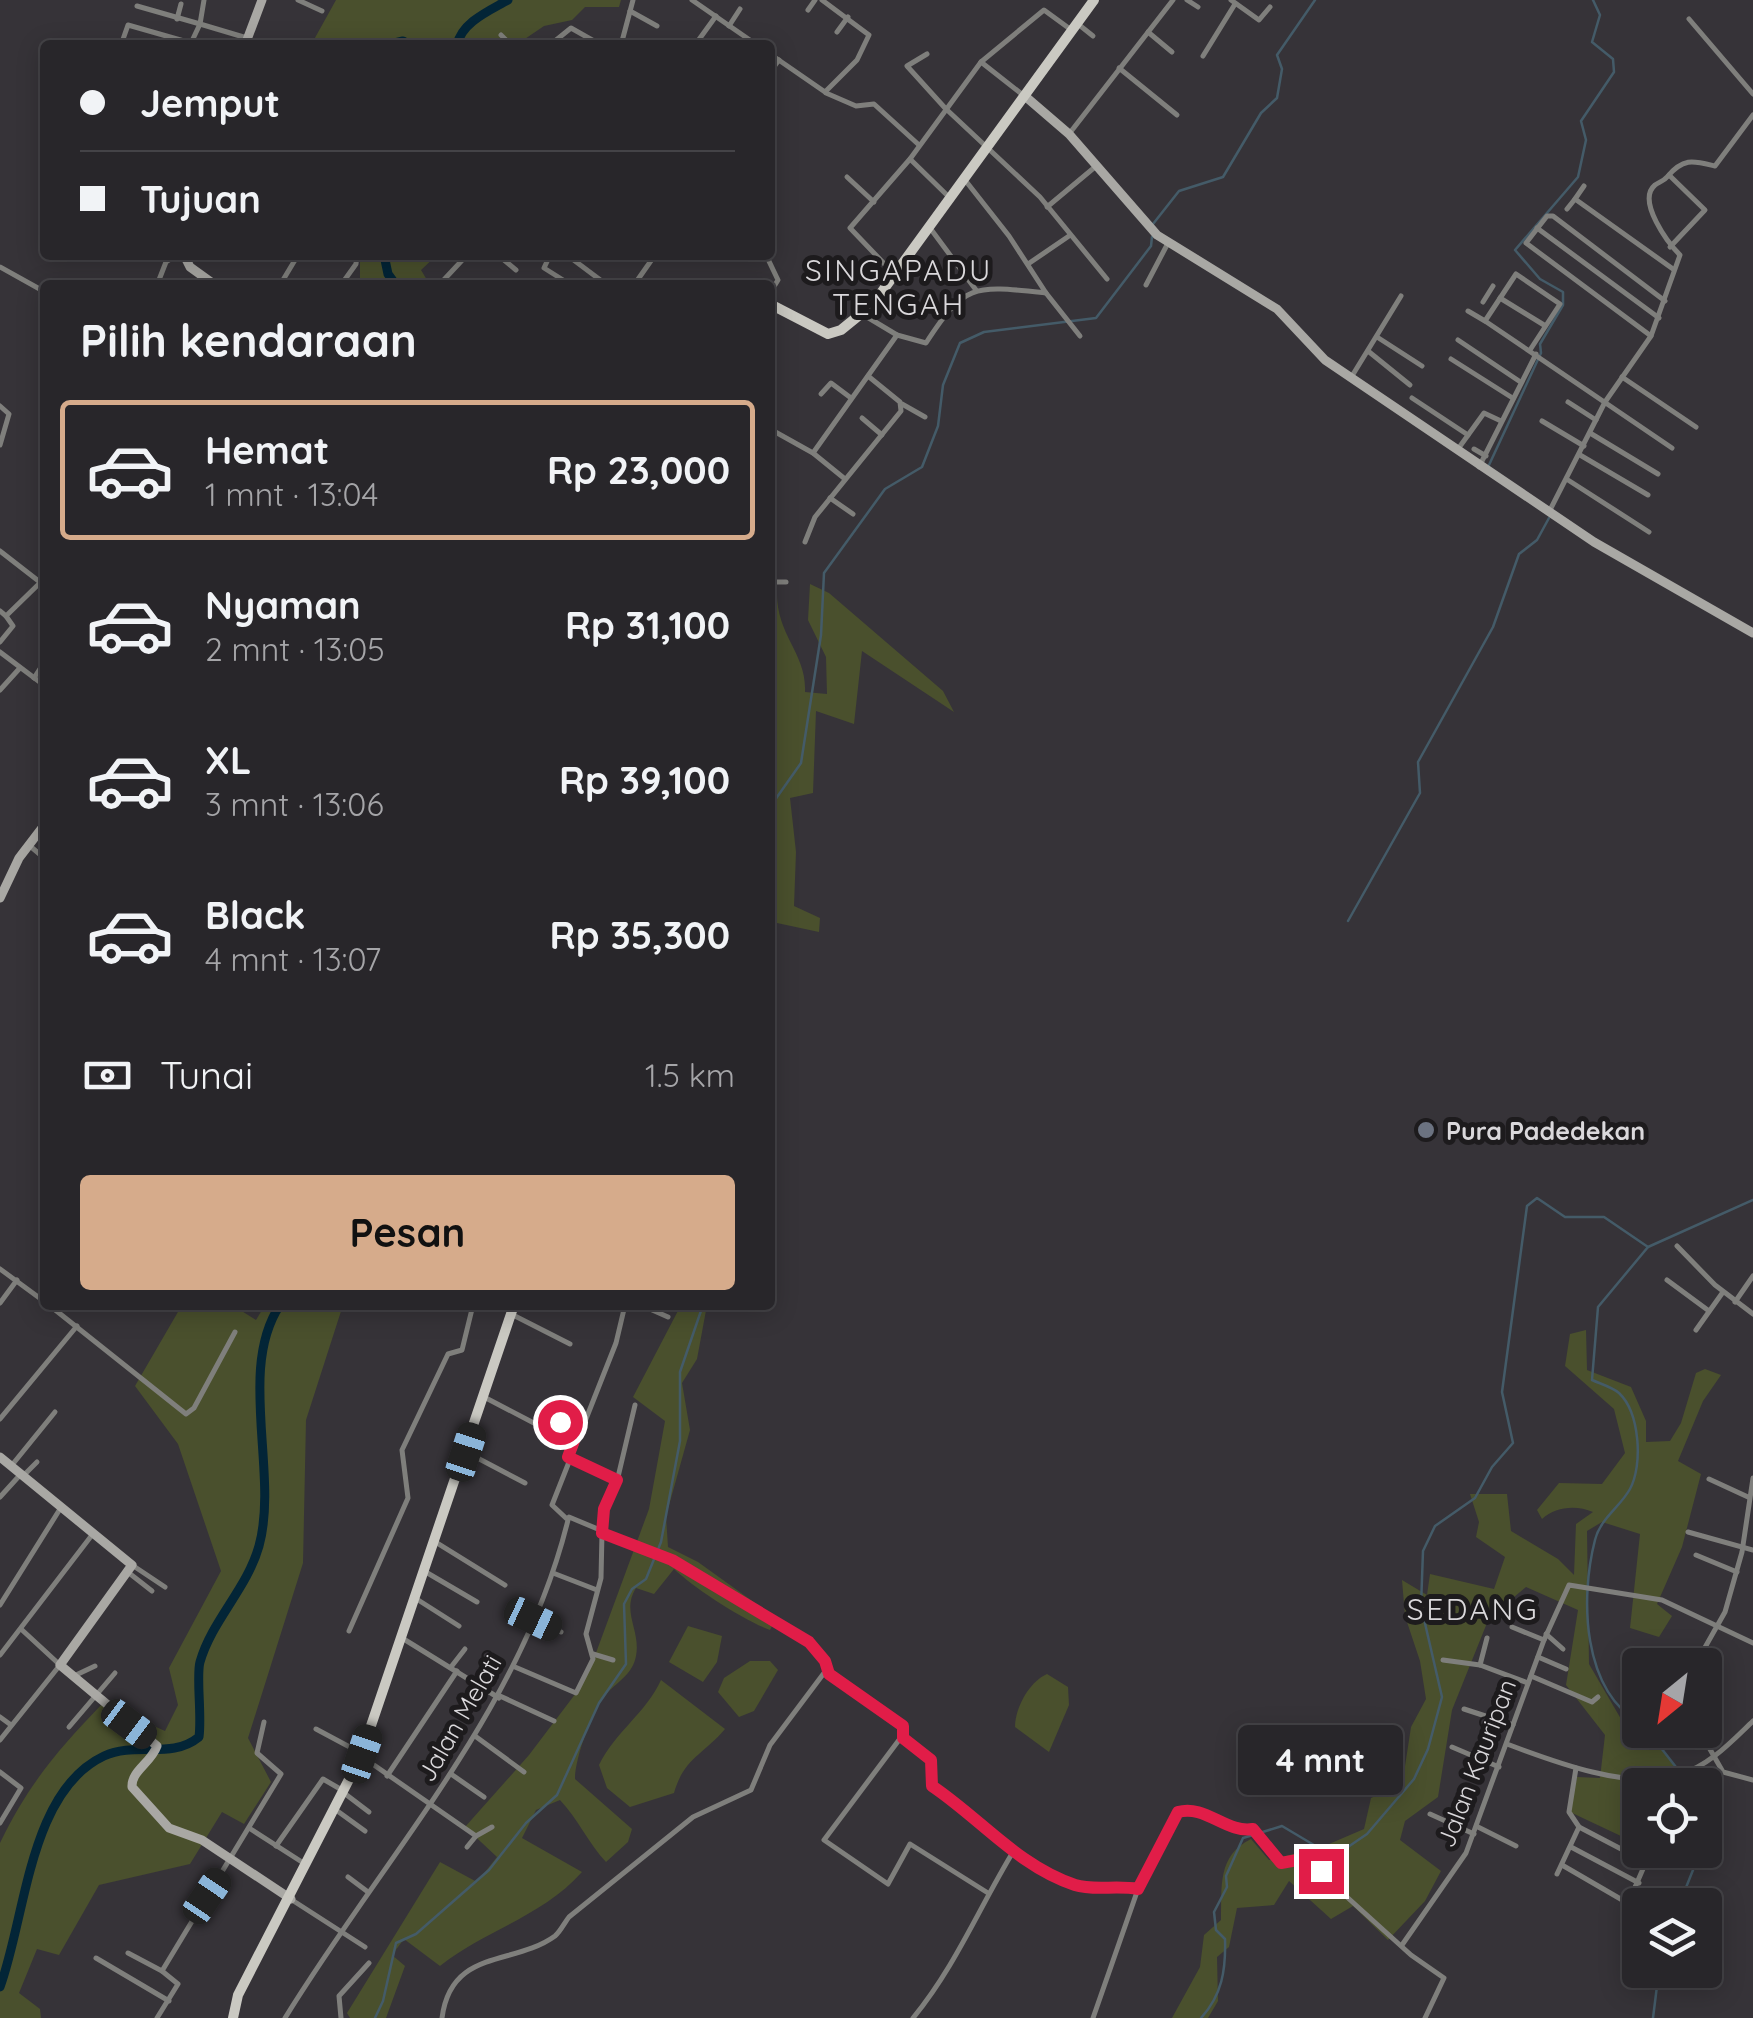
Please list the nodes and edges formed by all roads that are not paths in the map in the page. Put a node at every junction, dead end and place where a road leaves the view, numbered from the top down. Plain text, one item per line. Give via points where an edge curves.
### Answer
1 (204, 0) edge
2 (262, 0) edge
3 (298, 0) edge
4 (633, 0) edge
5 (815, 0) edge
6 (822, 0) edge
7 (1094, 0) edge
8 (1173, 0) edge
9 (1187, 0) edge
10 (696, 1) edge
11 (1233, 2) edge
12 (180, 4) dead end
13 (136, 6) dead end
14 (1270, 7) dead end
15 (1198, 8) dead end
16 (740, 9) dead end
17 (808, 10) dead end
18 (322, 11) dead end
19 (630, 11) junction
20 (716, 16) junction
21 (848, 18) junction
22 (177, 19) junction
23 (1689, 20) dead end
24 (200, 24) junction
25 (658, 26) dead end
26 (730, 26) junction
27 (1075, 28) junction
28 (837, 32) dead end
29 (1148, 32) junction
30 (501, 35) dead end
31 (1093, 36) dead end
32 (123, 40) edge
33 (180, 40) edge
34 (192, 40) edge
35 (243, 40) edge
36 (246, 40) edge
37 (506, 40) edge
38 (556, 40) edge
39 (592, 40) edge
40 (621, 40) edge
41 (699, 40) edge
42 (750, 40) edge
43 (1172, 52) dead end
44 (927, 54) dead end
45 (1203, 56) dead end
46 (775, 57) edge
47 (779, 60) junction
48 (981, 62) junction
49 (775, 65) edge
50 (1119, 68) junction
51 (825, 92) junction
52 (1753, 94) edge
53 (1026, 97) junction
54 (945, 108) junction
55 (1177, 115) dead end
56 (1753, 115) edge
57 (1069, 134) junction
58 (919, 145) junction
59 (990, 146) junction
60 (910, 159) junction
61 (1098, 165) junction
62 (1668, 175) junction
63 (846, 177) dead end
64 (965, 180) junction
65 (1584, 186) dead end
66 (951, 199) junction
67 (1575, 200) junction
68 (874, 202) junction
69 (1047, 207) junction
70 (1567, 209) dead end
71 (930, 228) junction
72 (1536, 228) junction
73 (1068, 236) junction
74 (1168, 243) junction
75 (1670, 247) junction
76 (163, 260) edge
77 (174, 260) edge
78 (185, 260) edge
79 (462, 260) edge
80 (504, 260) edge
81 (548, 260) edge
82 (577, 260) edge
83 (768, 260) edge
84 (1028, 264) junction
85 (164, 266) junction
86 (0, 267) edge
87 (1673, 269) junction
88 (516, 270) dead end
89 (895, 276) junction
90 (1108, 279) dead end
91 (159, 280) edge
92 (207, 280) edge
93 (444, 280) edge
94 (563, 280) edge
95 (601, 280) edge
96 (775, 285) edge
97 (1146, 285) dead end
98 (40, 289) edge
99 (976, 290) junction
100 (1046, 294) junction
101 (1502, 294) junction
102 (1401, 296) dead end
103 (1665, 301) junction
104 (1483, 302) dead end
105 (775, 307) edge
106 (1468, 311) dead end
107 (862, 314) junction
108 (1659, 318) junction
109 (1485, 321) junction
110 (1545, 326) junction
111 (898, 336) junction
112 (1080, 336) dead end
113 (1651, 336) junction
114 (1377, 337) junction
115 (1458, 340) dead end
116 (1368, 352) junction
117 (1533, 352) junction
118 (1451, 359) dead end
119 (1422, 366) dead end
120 (868, 376) junction
121 (1622, 377) junction
122 (1350, 378) junction
123 (1519, 381) junction
124 (1410, 386) dead end
125 (821, 394) dead end
126 (1511, 397) junction
127 (851, 398) junction
128 (1412, 398) dead end
129 (1568, 402) dead end
130 (1605, 402) junction
131 (902, 404) junction
132 (0, 406) edge
133 (925, 417) dead end
134 (862, 418) dead end
135 (1596, 420) junction
136 (1542, 421) dead end
137 (1502, 422) junction
138 (1696, 427) dead end
139 (775, 432) edge
140 (1590, 433) junction
141 (882, 434) junction
142 (2, 435) edge
143 (1468, 435) junction
144 (0, 445) edge
145 (1584, 446) junction
146 (1672, 448) dead end
147 (1474, 449) dead end
148 (1456, 452) junction
149 (812, 453) junction
150 (1580, 454) junction
151 (1486, 456) junction
152 (1479, 467) junction
153 (1658, 474) dead end
154 (845, 479) junction
155 (1568, 480) junction
156 (1648, 494) dead end
157 (830, 498) junction
158 (1549, 512) junction
159 (854, 514) dead end
160 (1649, 532) dead end
161 (805, 542) dead end
162 (0, 550) edge
163 (40, 579) edge
164 (775, 582) edge
165 (786, 582) dead end
166 (40, 585) edge
167 (3, 614) edge
168 (1753, 633) edge
169 (0, 642) edge
170 (0, 652) edge
171 (19, 669) junction
172 (40, 669) edge
173 (34, 678) junction
174 (40, 682) edge
175 (0, 690) edge
176 (40, 830) edge
177 (28, 844) junction
178 (40, 854) edge
179 (0, 898) edge
180 (1676, 1246) dead end
181 (2, 1273) edge
182 (1753, 1276) edge
183 (16, 1280) junction
184 (1667, 1280) dead end
185 (1722, 1292) junction
186 (40, 1298) edge
187 (1735, 1302) junction
188 (0, 1303) edge
189 (56, 1310) edge
190 (471, 1310) edge
191 (513, 1310) edge
192 (624, 1310) edge
193 (654, 1310) edge
194 (1709, 1311) junction
195 (1753, 1314) edge
196 (668, 1316) dead end
197 (77, 1326) junction
198 (1696, 1330) dead end
199 (235, 1332) dead end
200 (570, 1344) dead end
201 (484, 1397) junction
202 (636, 1405) dead end
203 (55, 1412) dead end
204 (0, 1419) edge
205 (578, 1430) junction
206 (466, 1452) junction
207 (0, 1457) edge
208 (568, 1457) junction
209 (37, 1462) dead end
210 (10, 1467) junction
211 (21, 1476) junction
212 (1753, 1478) edge
213 (1709, 1479) dead end
214 (617, 1480) junction
215 (525, 1483) dead end
216 (1748, 1496) junction
217 (0, 1497) edge
218 (60, 1509) junction
219 (568, 1517) junction
220 (601, 1530) junction
221 (1688, 1532) dead end
222 (92, 1535) junction
223 (434, 1541) junction
224 (1742, 1546) junction
225 (1753, 1550) edge
226 (1696, 1556) dead end
227 (130, 1569) junction
228 (424, 1571) junction
229 (552, 1572) junction
230 (1738, 1572) junction
231 (505, 1585) dead end
232 (164, 1587) dead end
233 (597, 1590) junction
234 (152, 1591) dead end
235 (415, 1598) junction
236 (478, 1602) dead end
237 (0, 1605) edge
238 (533, 1619) junction
239 (1719, 1625) junction
240 (458, 1626) dead end
241 (1512, 1627) dead end
242 (21, 1629) junction
243 (348, 1630) dead end
244 (561, 1632) dead end
245 (1545, 1637) junction
246 (402, 1638) junction
247 (1487, 1638) dead end
248 (1753, 1643) edge
249 (1705, 1648) edge
250 (465, 1649) dead end
251 (1563, 1649) dead end
252 (593, 1654) junction
253 (0, 1655) edge
254 (1538, 1657) junction
255 (613, 1660) dead end
256 (1443, 1660) dead end
257 (1480, 1665) junction
258 (60, 1666) junction
259 (95, 1666) dead end
260 (515, 1667) junction
261 (828, 1668) junction
262 (454, 1669) junction
263 (1566, 1669) dead end
264 (115, 1673) dead end
265 (74, 1678) junction
266 (1529, 1679) junction
267 (500, 1697) junction
268 (96, 1698) junction
269 (1598, 1698) dead end
270 (1464, 1708) dead end
271 (0, 1717) edge
272 (554, 1721) dead end
273 (1753, 1721) edge
274 (264, 1722) dead end
275 (11, 1726) junction
276 (1513, 1726) junction
277 (69, 1727) dead end
278 (316, 1729) dead end
279 (475, 1736) junction
280 (902, 1736) junction
281 (0, 1740) edge
282 (1507, 1744) junction
283 (1452, 1747) dead end
284 (1709, 1748) edge
285 (362, 1755) junction
286 (1714, 1758) junction
287 (1499, 1768) junction
288 (1576, 1768) junction
289 (0, 1772) edge
290 (524, 1772) dead end
291 (451, 1774) junction
292 (386, 1776) junction
293 (1753, 1780) edge
294 (344, 1792) junction
295 (484, 1798) dead end
296 (430, 1807) junction
297 (336, 1810) junction
298 (369, 1812) dead end
299 (1430, 1814) dead end
300 (0, 1823) edge
301 (492, 1827) dead end
302 (1579, 1827) junction
303 (249, 1828) junction
304 (1476, 1830) junction
305 (366, 1831) dead end
306 (476, 1836) junction
307 (276, 1846) junction
308 (1516, 1846) dead end
309 (467, 1847) dead end
310 (1570, 1847) junction
311 (1013, 1852) junction
312 (230, 1860) junction
313 (1562, 1865) junction
314 (308, 1866) junction
315 (1557, 1874) dead end
316 (348, 1876) dead end
317 (1638, 1883) junction
318 (1636, 1888) edge
319 (1138, 1889) junction
320 (368, 1892) junction
321 (988, 1893) junction
322 (1622, 1897) edge
323 (291, 1899) junction
324 (339, 1929) junction
325 (1402, 1945) junction
326 (365, 1947) dead end
327 (128, 1953) dead end
328 (96, 1958) dead end
329 (369, 1963) dead end
330 (162, 1972) junction
331 (169, 2001) junction
332 (157, 2018) edge
333 (233, 2018) edge
334 (285, 2018) edge
335 (341, 2018) edge
336 (442, 2018) edge
337 (913, 2018) edge
338 (1093, 2018) edge
339 (1426, 2018) edge

1 - 24 street
2 - 36 main road
3 - 18 street
4 - 19 street
5 - 17 street
6 - 21 street
7 - 27 main road
8 - 29 street
9 - 15 street
10 - 20 street
11 - 14 street via 1256,18
11 - 45 street
12 - 22 street
13 - 22 street
16 - 26 street
19 - 25 street
19 - 40 street
20 - 26 street
20 - 41 street
21 - 28 street
21 - 51 street via 868,39
22 - 24 street
23 - 52 street
24 - 34 street
24 - 35 street
26 - 42 street
27 - 31 street
27 - 48 street via 1044,10
27 - 53 main road
29 - 43 street
29 - 50 street
30 - 37 street
32 - 33 street via 128,26
38 - 39 street via 572,28
44 - 54 street via 907,66
46 - 47 street
47 - 49 street
47 - 51 street
48 - 53 street
48 - 54 street
50 - 55 street
50 - 57 street
51 - 58 street via 856,106 874,104
53 - 57 main road
53 - 59 main road
54 - 58 street
54 - 59 street
56 - 62 street via 1714,166 1695,159
57 - 61 main road
58 - 60 street
59 - 64 main road
59 - 69 street
60 - 66 street
60 - 68 street
61 - 69 street
61 - 74 main road
62 - 75 street via 1649,198
62 - 75 street via 1704,210
63 - 68 street
64 - 66 main road
64 - 84 street
65 - 67 street
66 - 71 main road
67 - 70 street
67 - 87 street
68 - 89 street via 849,231
69 - 73 street
71 - 89 main road
71 - 99 street
72 - 103 street via 1553,216
72 - 108 street
72 - 113 street via 1527,244
73 - 84 street
73 - 90 street
74 - 97 street
74 - 122 main road via 1277,309
75 - 87 street via 1680,254
76 - 85 street
77 - 85 street
78 - 92 main road
79 - 93 street
80 - 88 street
81 - 94 street via 544,268
82 - 95 street
83 - 96 street
84 - 100 street
85 - 91 street
86 - 98 street
87 - 103 street
89 - 107 main road
99 - 100 street
99 - 111 street via 944,311 928,342
100 - 112 street
101 - 104 street via 1495,283
101 - 109 street
101 - 110 street
101 - 110 street via 1516,274 1557,300
102 - 114 street
103 - 108 street
105 - 107 main road via 824,334
106 - 109 street
107 - 111 street
108 - 113 street
109 - 117 street
110 - 117 street
111 - 120 street
113 - 121 street
114 - 116 street
114 - 119 street
115 - 123 street
116 - 122 street
116 - 124 street
117 - 123 street
117 - 130 street
118 - 126 street
120 - 127 street
120 - 131 street
121 - 130 street
121 - 138 street
122 - 148 main road
123 - 126 street
125 - 127 street via 832,384
126 - 137 street
127 - 149 street
128 - 143 street
129 - 135 street
130 - 135 street
130 - 146 street
131 - 133 street
131 - 141 street
132 - 142 street via 9,414
134 - 141 street
135 - 140 street
136 - 145 street
137 - 143 street via 1484,413
137 - 151 street
139 - 149 street
140 - 145 street
140 - 153 street
141 - 154 street
142 - 144 street
143 - 148 street
145 - 150 street
147 - 151 street
148 - 152 main road
149 - 154 street
150 - 155 street
150 - 156 street
151 - 152 street
152 - 158 main road
154 - 157 street
155 - 158 street
155 - 160 street
157 - 159 street
157 - 161 street
158 - 168 main road
162 - 163 street
164 - 165 street
166 - 167 street
167 - 169 street via 13,626
170 - 171 street
171 - 173 street
171 - 175 street
172 - 173 street
173 - 174 street
176 - 177 main road
177 - 178 street
177 - 179 main road
180 - 185 street
181 - 183 street
182 - 187 street
183 - 186 street
183 - 188 street
184 - 194 street
185 - 187 street
185 - 194 street
187 - 195 street
189 - 197 street
190 - 243 street via 462,1350 448,1354 404,1445 408,1498
191 - 200 street
191 - 201 main road
192 - 205 street, Jalan Melati
193 - 196 street
194 - 198 street
197 - 199 street via 186,1414
197 - 204 street
201 - 205 street via 551,1432 560,1422
201 - 206 main road
202 - 214 street
203 - 210 street
205 - 208 street, Jalan Melati
206 - 215 street
206 - 223 main road
207 - 210 main road
208 - 214 street
208 - 219 street, Jalan Melati via 552,1508
209 - 211 street
210 - 211 main road
211 - 217 street
211 - 218 main road
212 - 216 street
213 - 216 street
214 - 220 street
216 - 224 street
218 - 222 main road
218 - 237 street
219 - 220 street
219 - 229 street, Jalan Melati
220 - 233 street
220 - 261 street via 672,1560 779,1621 809,1642
221 - 224 street
222 - 227 main road
222 - 242 street
223 - 228 main road
223 - 231 street
224 - 225 street
224 - 230 street
226 - 230 street
227 - 232 street
227 - 234 street
227 - 258 main road
228 - 235 main road
228 - 236 street
229 - 233 street
229 - 238 street, Jalan Melati
230 - 239 street
233 - 252 street via 586,1634
235 - 240 street
235 - 246 main road
238 - 244 street
238 - 260 street, Jalan Melati
239 - 245 street, Jalan Kauripan via 1662,1600 1578,1584 1569,1585
239 - 248 street
239 - 249 street
241 - 245 street
242 - 253 street
242 - 258 street
245 - 251 street
245 - 254 street, Jalan Kauripan
246 - 262 street
246 - 285 main road
247 - 257 street
250 - 262 street
252 - 255 street
252 - 260 street via 576,1693
254 - 263 street
254 - 266 street, Jalan Kauripan
256 - 257 street
257 - 266 street
258 - 265 main road
258 - 275 street
259 - 265 street
260 - 267 street, Jalan Melati
261 - 280 street via 903,1726
261 - 336 street via 770,1745 751,1790 693,1818 554,1936 475,1964 458,1979
262 - 267 street
262 - 292 street
264 - 268 street
265 - 268 main road
266 - 269 street via 1592,1702
266 - 276 street, Jalan Kauripan
267 - 272 street
267 - 279 street, Jalan Melati
268 - 277 street
268 - 312 main road via 156,1746 152,1760 131,1780 139,1797 169,1828
270 - 276 street
271 - 275 street
273 - 286 street
274 - 303 street via 257,1752 280,1774
275 - 281 street
276 - 282 street, Jalan Kauripan
278 - 285 street
279 - 290 street
279 - 291 street, Jalan Melati
280 - 311 street via 931,1760 932,1786
280 - 321 street via 824,1840 888,1884 910,1844
282 - 287 street, Jalan Kauripan
282 - 288 street
283 - 287 street
284 - 286 street
285 - 292 street
285 - 294 main road
286 - 288 street via 1679,1776
286 - 293 street via 1723,1772
287 - 304 street, Jalan Kauripan
288 - 302 street via 1568,1812
289 - 300 street via 21,1788
291 - 295 street
291 - 296 street, Jalan Melati
292 - 296 street
294 - 297 main road
294 - 298 street
294 - 307 street via 322,1779
296 - 306 street
296 - 320 street, Jalan Melati
297 - 305 street
297 - 314 main road
299 - 304 street
301 - 306 street
302 - 310 street
302 - 317 street via 1646,1862
303 - 307 street
303 - 312 street
304 - 308 street
304 - 325 street, Jalan Kauripan via 1456,1872
306 - 309 street
307 - 314 street
310 - 313 street
310 - 317 street
311 - 319 street via 1079,1887
311 - 321 street
312 - 323 main road
312 - 330 street
313 - 315 street
313 - 322 street
314 - 323 main road
316 - 320 street
317 - 318 street
319 - 325 street via 1178,1812 1190,1809 1241,1831 1253,1829 1281,1863 1306,1860
319 - 338 street
320 - 324 street, Jalan Melati
321 - 337 street via 945,1979
323 - 324 street
323 - 333 main road via 238,1995
324 - 326 street
324 - 334 street, Jalan Melati
325 - 339 street via 1444,1978
327 - 330 street
328 - 331 street
329 - 335 street via 339,1996
330 - 331 street via 178,1982
331 - 332 street

